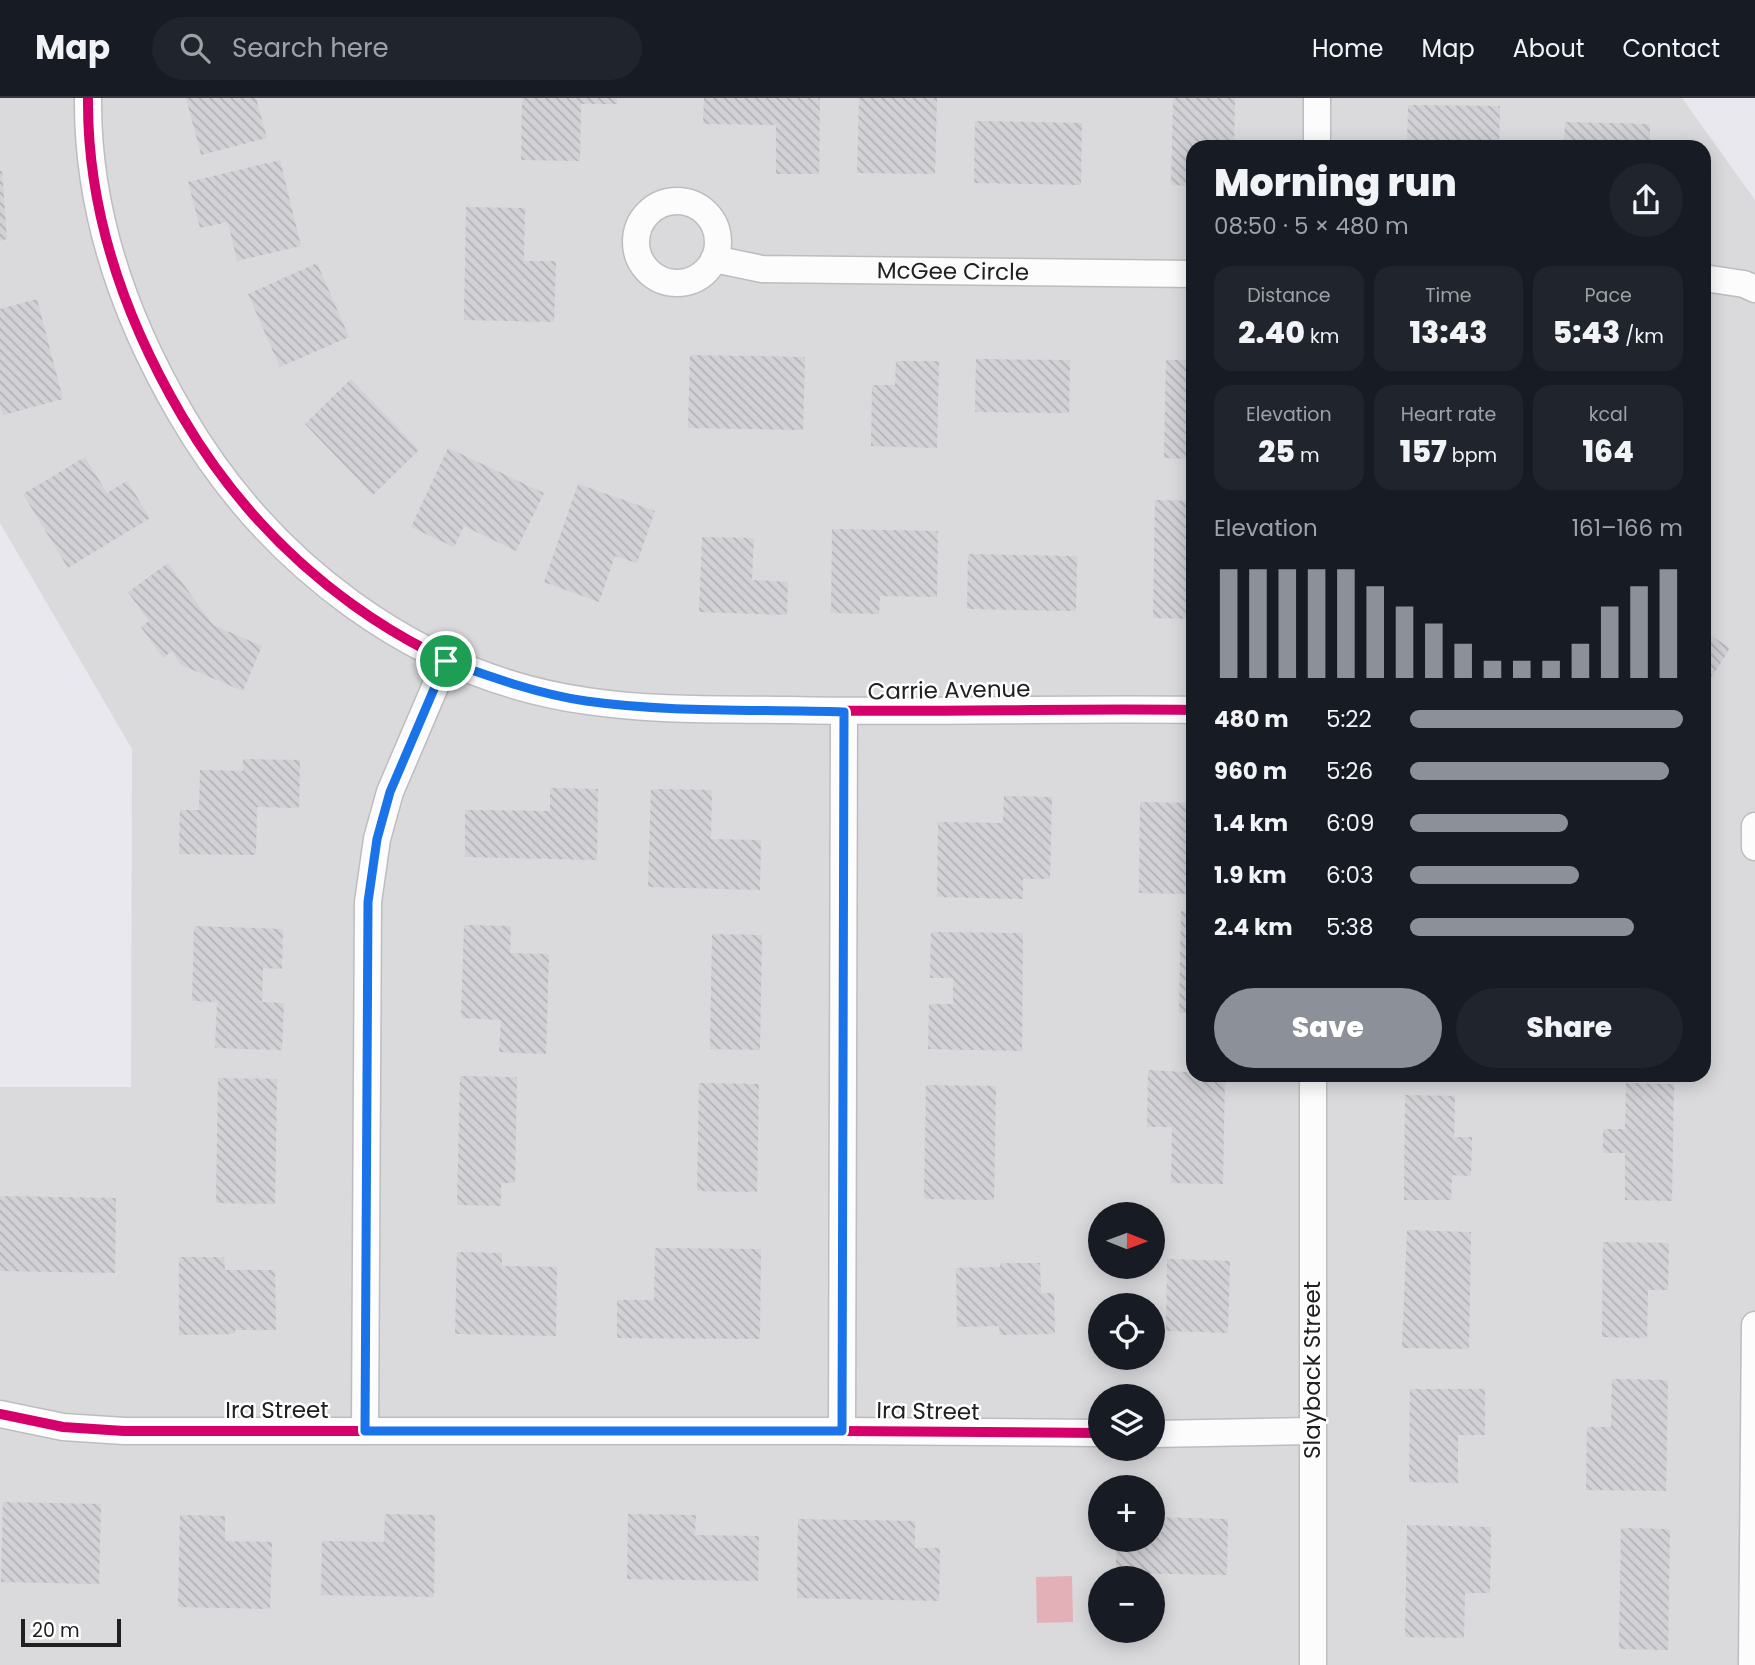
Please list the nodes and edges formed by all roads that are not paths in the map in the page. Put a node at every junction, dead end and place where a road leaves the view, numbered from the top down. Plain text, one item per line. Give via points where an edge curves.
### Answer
1 (88, 98) edge
2 (1317, 98) edge
3 (1317, 140) edge
4 (714, 259) dead end
5 (1186, 274) edge
6 (1711, 279) edge
7 (1755, 289) edge
8 (446, 661) junction
9 (1186, 710) edge
10 (844, 712) junction
11 (1755, 826) edge
12 (1755, 848) edge
13 (1313, 1082) edge
14 (1755, 1325) edge
15 (0, 1414) edge
16 (365, 1431) junction
17 (842, 1431) junction
18 (1312, 1431) junction
19 (1088, 1433) edge
20 (1165, 1434) edge
21 (1312, 1665) edge
22 (1752, 1665) edge

1 - 8 street, Carrie Avenue via 92,177 128,308 203,451 302,566 360,611
2 - 3 street
4 - 5 street, McGee Circle via 762,269
6 - 7 street
8 - 10 street, Carrie Avenue via 509,683 583,700 638,707
8 - 16 street via 390,792 377,839 368,902
9 - 10 street, Carrie Avenue
10 - 17 street
11 - 12 street
13 - 18 street, Slayback Street
14 - 22 street
15 - 16 street, Ira Street via 63,1427 124,1431
16 - 17 street, Ira Street
17 - 19 street, Ira Street
18 - 20 street
18 - 21 street, Slayback Street

